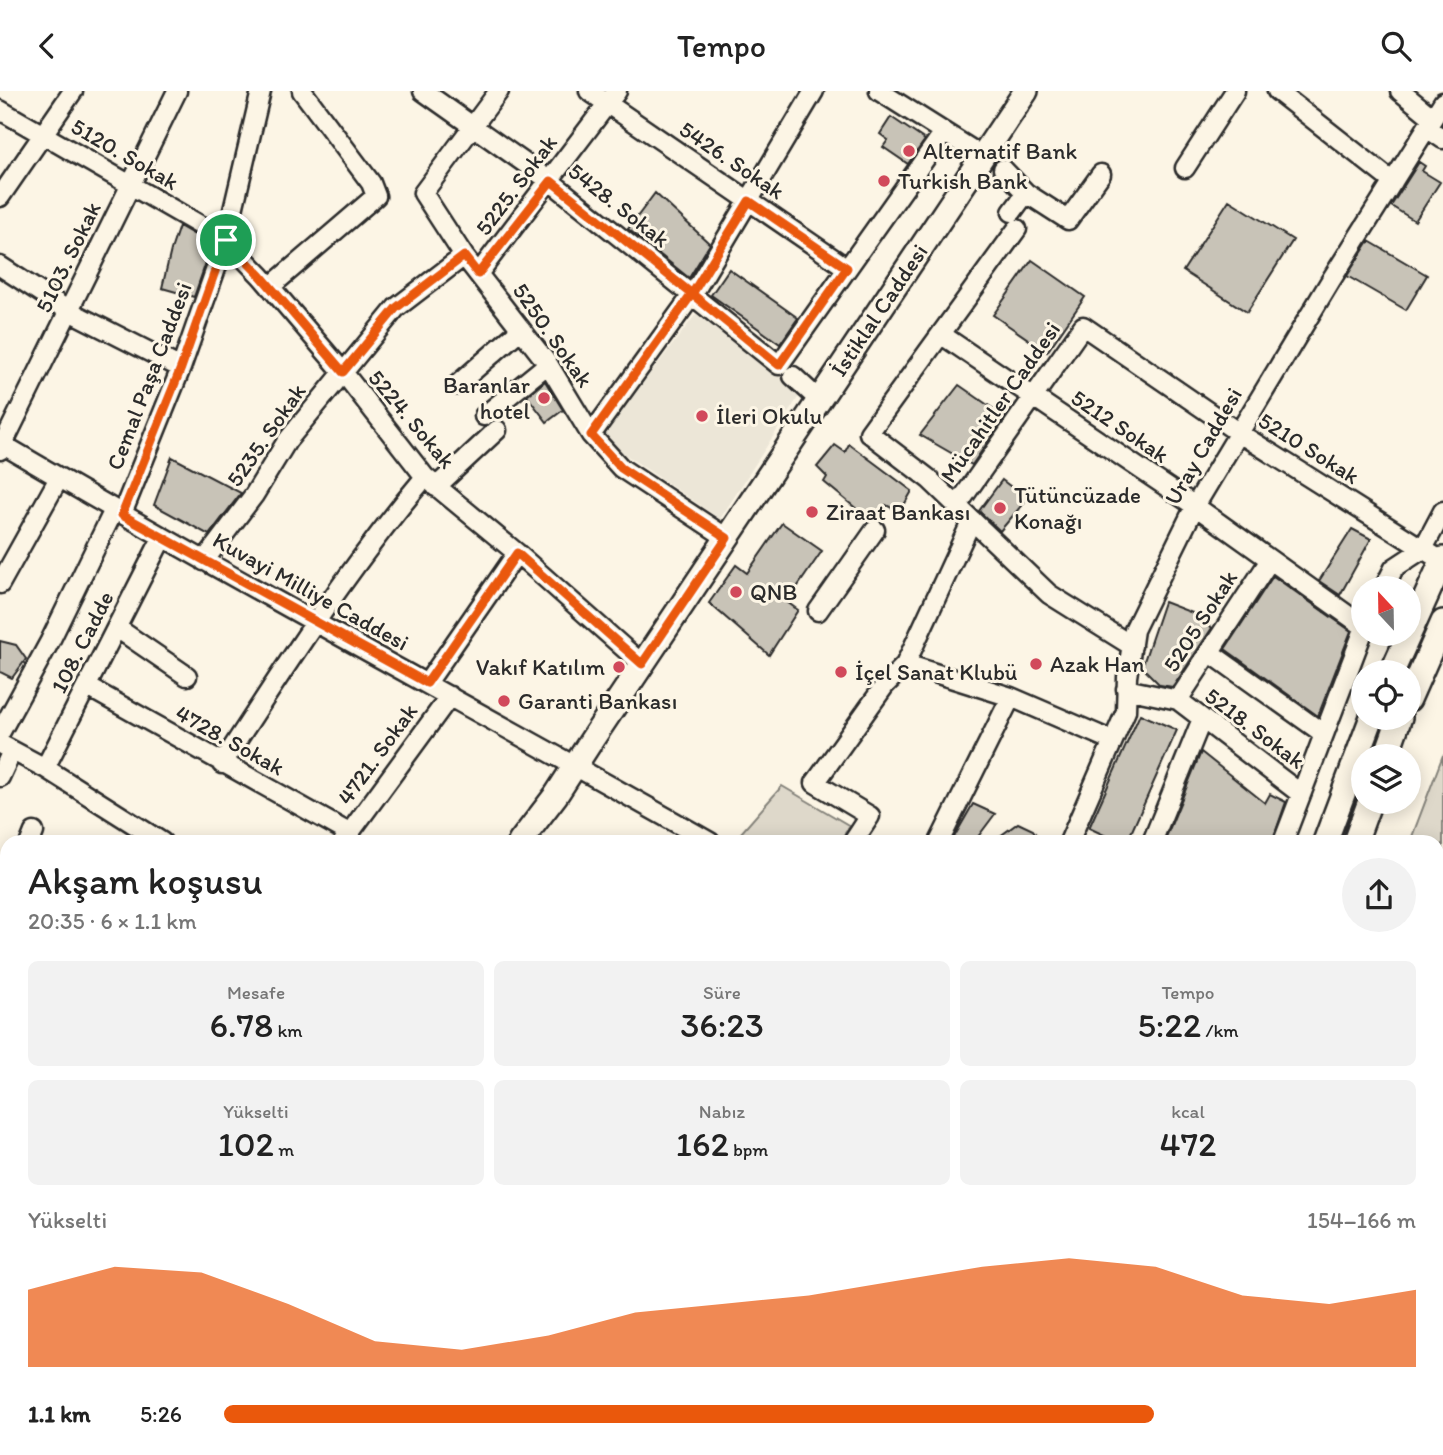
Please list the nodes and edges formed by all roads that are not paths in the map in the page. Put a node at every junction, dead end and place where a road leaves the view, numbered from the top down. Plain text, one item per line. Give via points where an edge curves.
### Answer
1 (73, 91) edge
2 (177, 91) edge
3 (261, 91) edge
4 (302, 91) edge
5 (423, 91) edge
6 (499, 91) edge
7 (589, 91) edge
8 (814, 91) edge
9 (879, 91) edge
10 (1026, 91) edge
11 (1235, 91) edge
12 (1277, 91) edge
13 (1400, 91) edge
14 (613, 98) edge
15 (1443, 102) edge
16 (0, 110) edge
17 (1430, 123) junction
18 (473, 127) junction
19 (944, 132) junction
20 (41, 135) junction
21 (1443, 139) edge
22 (982, 156) junction
23 (1185, 168) dead end
24 (1003, 169) dead end
25 (1101, 174) dead end
26 (551, 181) junction
27 (1393, 183) junction
28 (131, 185) junction
29 (1026, 194) junction
30 (0, 197) edge
31 (749, 201) junction
32 (226, 240) junction
33 (464, 256) junction
34 (0, 265) edge
35 (847, 268) junction
36 (478, 274) junction
37 (270, 286) junction
38 (692, 294) junction
39 (69, 311) junction
40 (1083, 326) joint
41 (521, 329) junction
42 (942, 335) junction
43 (548, 364) junction
44 (181, 368) junction
45 (786, 371) junction
46 (343, 372) junction
47 (457, 385) dead end
48 (1034, 397) junction
49 (819, 401) junction
50 (484, 416) dead end
51 (497, 430) dead end
52 (1239, 433) junction
53 (591, 435) junction
54 (1, 446) edge
55 (59, 478) junction
56 (431, 482) junction
57 (957, 506) junction
58 (1195, 506) junction
59 (1443, 511) edge
60 (118, 512) junction
61 (972, 520) junction
62 (875, 530) dead end
63 (162, 538) junction
64 (727, 538) junction
65 (517, 553) junction
66 (1436, 556) edge
67 (1270, 560) junction
68 (204, 561) junction
69 (1390, 576) edge
70 (0, 584) edge
71 (818, 611) dead end
72 (1351, 617) edge
73 (315, 621) junction
74 (1443, 622) edge
75 (117, 628) junction
76 (1132, 646) junction
77 (1358, 646) edge
78 (1209, 652) junction
79 (1397, 660) edge
80 (642, 664) junction
81 (906, 664) junction
82 (1421, 672) edge
83 (187, 676) dead end
84 (427, 683) junction
85 (88, 687) junction
86 (1126, 689) junction
87 (450, 696) junction
88 (1011, 697) junction
89 (1178, 700) junction
90 (1202, 719) junction
91 (1367, 730) edge
92 (0, 733) edge
93 (1324, 734) junction
94 (1113, 741) junction
95 (6, 748) edge
96 (222, 764) junction
97 (576, 766) junction
98 (45, 768) junction
99 (0, 777) edge
100 (1301, 794) junction
101 (1365, 814) edge
102 (151, 835) edge
103 (343, 835) edge
104 (347, 835) edge
105 (525, 835) edge
106 (698, 835) edge
107 (858, 835) edge
108 (942, 835) edge
109 (1072, 835) edge
110 (1155, 835) edge
111 (1286, 835) edge
112 (1328, 835) edge
113 (1358, 835) edge

1 - 20 street
2 - 28 street, 5103. Sokak
3 - 32 street, Cemal Paşa Caddesi
4 - 37 street via 376,196
5 - 18 street, 5428. Sokak
6 - 18 street
7 - 14 street, 5426. Sokak
8 - 31 street
9 - 19 street
10 - 22 main road, İstiklal Caddesi
11 - 23 street
12 - 27 street
13 - 17 street
14 - 26 street, 5225. Sokak
14 - 31 street, 5426. Sokak
15 - 17 street, Uray Caddesi
16 - 20 street, 5120. Sokak
17 - 21 street
17 - 27 street, Uray Caddesi
18 - 26 street, 5428. Sokak
18 - 33 street, 5250. Sokak via 423,193
19 - 22 street
19 - 35 street
20 - 28 street, 5120. Sokak
20 - 30 street
22 - 49 main road, İstiklal Caddesi
24 - 29 street
25 - 29 street via 1069,220
26 - 36 street, 5225. Sokak
26 - 38 street, 5428. Sokak
27 - 52 street, Uray Caddesi
28 - 32 street, 5120. Sokak
28 - 39 street, 5103. Sokak
29 - 42 street via 1015,221
31 - 35 street, 5426. Sokak
31 - 38 street
32 - 37 street, 5224. Sokak
32 - 44 street, Cemal Paşa Caddesi
33 - 36 street, 5250. Sokak
33 - 46 street, 5235. Sokak via 396,308
34 - 39 street
35 - 45 street
36 - 41 street, 5250. Sokak
37 - 46 street, 5224. Sokak
38 - 45 street, 5428. Sokak
38 - 53 street
39 - 44 street
39 - 54 street, 5103. Sokak
40 - 48 street, Mücahitler Caddesi
40 - 52 street, 5210 Sokak
41 - 43 street, 5250. Sokak
41 - 47 street
42 - 48 street, 5212 Sokak
42 - 57 street via 869,433
43 - 50 street
43 - 53 street, 5250. Sokak
44 - 60 street, Cemal Paşa Caddesi
45 - 49 street, 5428. Sokak
46 - 56 street, 5224. Sokak
46 - 68 street, 5235. Sokak via 287,441 254,495
48 - 57 street, Mücahitler Caddesi
48 - 58 street, 5212 Sokak
49 - 64 main road, İstiklal Caddesi
51 - 56 street
52 - 58 street, Uray Caddesi
52 - 66 street, 5210 Sokak
53 - 64 street, 5250. Sokak via 621,468
54 - 55 street, Kuvayi Milliye Caddesi
55 - 60 street, Kuvayi Milliye Caddesi
55 - 70 street
56 - 65 street, 5224. Sokak
56 - 73 street via 400,507
57 - 61 street
58 - 67 street, 5212 Sokak
58 - 76 street, Uray Caddesi via 1134,630
59 - 66 street
60 - 63 street, Kuvayi Milliye Caddesi
60 - 92 street, Cemal Paşa Caddesi
61 - 76 street via 1049,594
61 - 81 street
62 - 71 street
63 - 68 street, Kuvayi Milliye Caddesi
63 - 75 street, 108. Cadde
64 - 80 main road, İstiklal Caddesi
65 - 80 street, 5224. Sokak
65 - 84 street
66 - 69 street via 1394,568
66 - 79 main road
67 - 72 street, 5212 Sokak
67 - 78 street, 5205 Sokak
68 - 73 street, Kuvayi Milliye Caddesi
73 - 84 street, Kuvayi Milliye Caddesi
73 - 96 street
74 - 82 main road
75 - 83 street
75 - 85 street, 108. Cadde
76 - 86 street, Uray Caddesi
77 - 93 street
78 - 89 street, 5205 Sokak
78 - 93 street
80 - 97 main road, İstiklal Caddesi
81 - 88 street
81 - 107 street via 885,685 815,783 870,816
84 - 87 street, Kuvayi Milliye Caddesi
85 - 96 street, 4728. Sokak
85 - 98 street, 108. Cadde
86 - 89 street, 5205 Sokak
86 - 94 street, Uray Caddesi via 1126,712
87 - 97 street, Kuvayi Milliye Caddesi
87 - 104 street, 4721. Sokak
88 - 94 street
88 - 108 street
89 - 90 street, 5218. Sokak
90 - 100 street, 5218. Sokak
90 - 110 street
91 - 112 main road
93 - 100 street
94 - 109 street, Uray Caddesi
95 - 98 street
95 - 99 street
96 - 103 street, 4728. Sokak
97 - 105 main road, İstiklal Caddesi
97 - 106 street, Kuvayi Milliye Caddesi
98 - 102 street
100 - 111 street
101 - 113 main road

